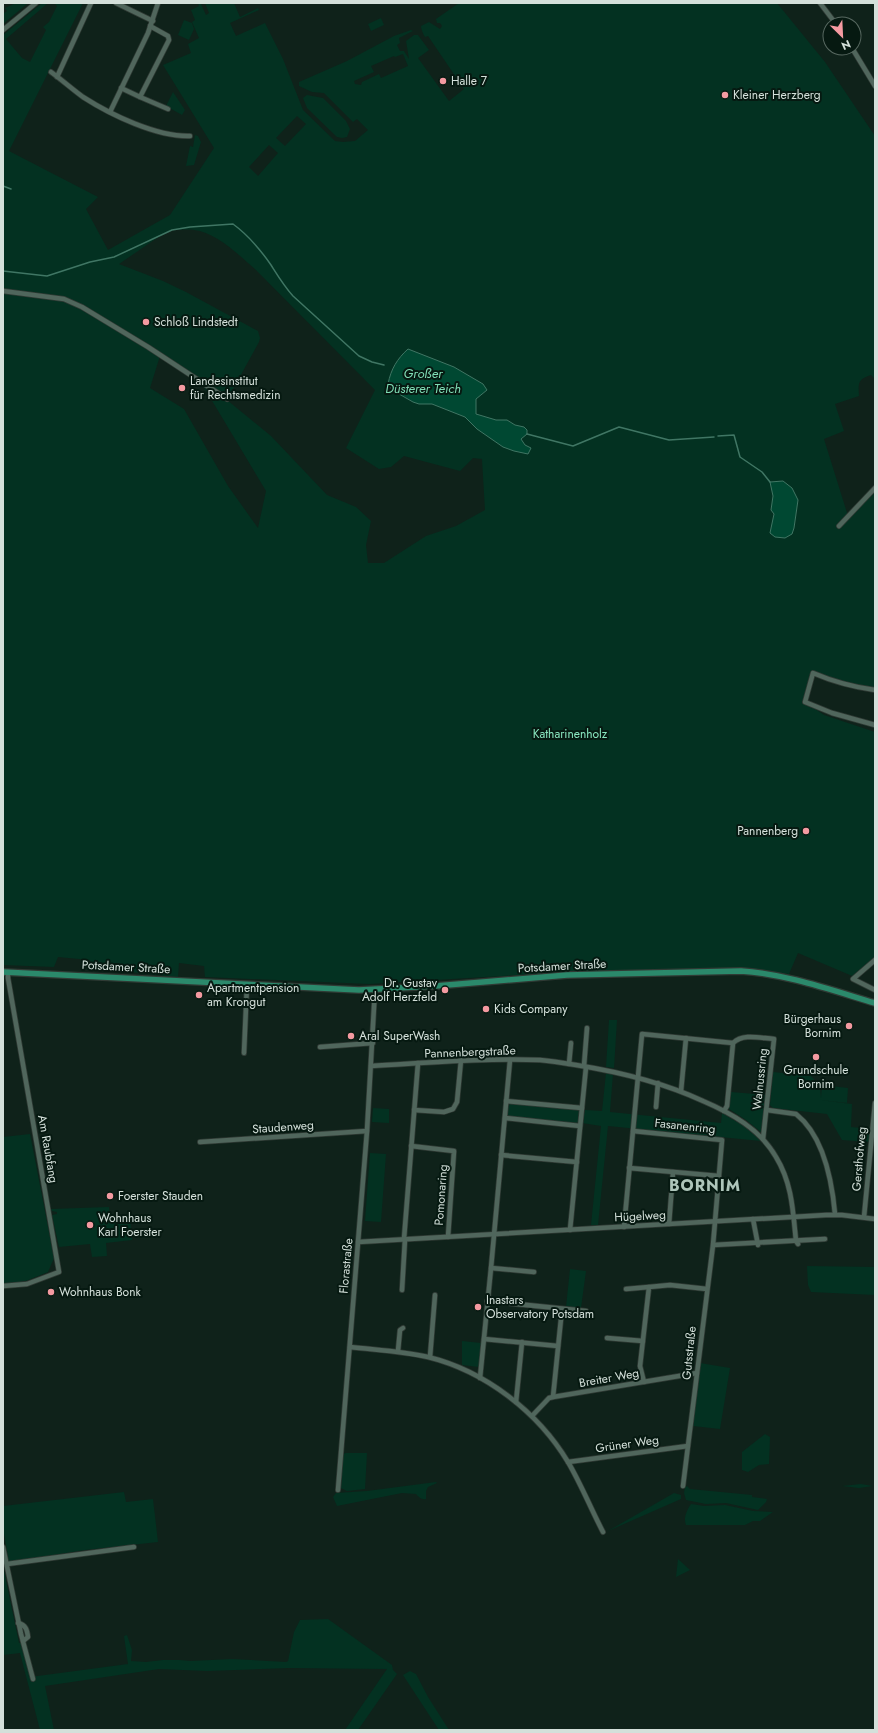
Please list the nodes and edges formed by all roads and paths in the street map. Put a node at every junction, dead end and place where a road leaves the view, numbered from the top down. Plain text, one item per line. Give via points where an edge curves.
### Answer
1 (36, 3) edge
2 (91, 3) edge
3 (116, 3) edge
4 (158, 3) edge
5 (820, 3) edge
6 (830, 16) edge
7 (152, 21) junction
8 (150, 26) junction
9 (3, 30) edge
10 (857, 56) edge
11 (51, 72) dead end
12 (57, 77) junction
13 (875, 86) edge
14 (121, 88) junction
15 (140, 97) junction
16 (168, 109) dead end
17 (110, 112) junction
18 (190, 136) dead end
19 (3, 291) edge
20 (227, 400) dead end
21 (875, 488) edge
22 (839, 526) dead end
23 (875, 690) edge
24 (875, 725) edge
25 (875, 960) edge
26 (6, 972) edge
27 (247, 984) junction
28 (375, 989) junction
29 (875, 990) edge
30 (875, 1003) edge
31 (586, 1028) dead end
32 (686, 1038) junction
33 (373, 1043) junction
34 (571, 1043) dead end
35 (733, 1043) junction
36 (320, 1047) dead end
37 (244, 1053) dead end
38 (461, 1060) junction
39 (510, 1060) junction
40 (418, 1063) junction
41 (569, 1064) junction
42 (371, 1066) junction
43 (585, 1067) junction
44 (638, 1078) junction
45 (658, 1083) junction
46 (681, 1090) junction
47 (506, 1101) junction
48 (875, 1103) edge
49 (656, 1107) dead end
50 (582, 1108) junction
51 (414, 1110) junction
52 (767, 1110) junction
53 (724, 1111) junction
54 (505, 1118) junction
55 (580, 1126) junction
56 (367, 1131) junction
57 (633, 1131) junction
58 (763, 1139) junction
59 (200, 1142) dead end
60 (411, 1146) junction
61 (501, 1156) junction
62 (577, 1162) junction
63 (629, 1168) junction
64 (673, 1172) junction
65 (719, 1176) junction
66 (835, 1214) junction
67 (794, 1217) junction
68 (864, 1217) junction
69 (753, 1219) junction
70 (875, 1219) edge
71 (716, 1221) junction
72 (669, 1224) junction
73 (624, 1227) junction
74 (570, 1230) junction
75 (494, 1234) junction
76 (448, 1237) junction
77 (405, 1239) junction
78 (825, 1239) dead end
79 (358, 1242) junction
80 (797, 1242) junction
81 (757, 1244) junction
82 (713, 1246) junction
83 (491, 1268) junction
84 (534, 1272) dead end
85 (3, 1286) edge
86 (649, 1287) junction
87 (626, 1289) dead end
88 (707, 1289) junction
89 (402, 1290) dead end
90 (435, 1295) dead end
91 (488, 1301) junction
92 (562, 1309) junction
93 (586, 1311) dead end
94 (403, 1328) dead end
95 (607, 1338) dead end
96 (484, 1339) junction
97 (644, 1341) junction
98 (522, 1342) junction
99 (558, 1346) junction
100 (350, 1347) junction
101 (398, 1351) junction
102 (430, 1357) junction
103 (697, 1373) junction
104 (480, 1378) junction
105 (644, 1382) junction
106 (553, 1397) junction
107 (516, 1402) junction
108 (532, 1416) junction
109 (688, 1446) junction
110 (568, 1462) junction
111 (683, 1486) dead end
112 (338, 1490) dead end
113 (603, 1532) dead end
114 (134, 1546) dead end
115 (3, 1547) edge
116 (7, 1564) junction
117 (33, 1679) dead end

1 - 9 street
2 - 12 street
3 - 7 street
4 - 7 street
5 - 6 street
7 - 8 street
8 - 14 street
8 - 15 street via 169,39
10 - 13 street
11 - 12 street
12 - 17 street
14 - 15 street
14 - 17 street
15 - 16 street
17 - 18 street via 154,129
19 - 20 street via 64,298 148,347
21 - 22 street
23 - 24 street via 856,688 814,673 805,702 832,713
25 - 29 street via 853,979
26 - 27 main road, Potsdamer Straße
26 - 85 street, Am Raubfang via 59,1272 27,1284
27 - 28 main road, Potsdamer Straße
27 - 37 street
28 - 30 main road, Potsdamer Straße via 567,976 741,971 790,978
28 - 33 street, Florastraße
31 - 43 street
32 - 35 street, Walnussring
32 - 44 street, Walnussring via 642,1034
32 - 46 street
33 - 36 street
33 - 42 street, Florastraße
34 - 41 street
35 - 52 street, Walnussring via 738,1038 746,1037 774,1039
35 - 53 street via 727,1106
38 - 39 street, Pannenbergstraße
38 - 40 street, Pannenbergstraße
38 - 51 street via 457,1102 453,1109 444,1112
39 - 41 street, Pannenbergstraße via 541,1060
39 - 47 street
40 - 42 street, Pannenbergstraße
40 - 51 street
41 - 43 street, Pannenbergstraße
42 - 56 street, Florastraße
43 - 44 street, Pannenbergstraße
43 - 50 street
44 - 45 street, Pannenbergstraße
44 - 57 street
45 - 46 street, Pannenbergstraße
45 - 49 street
46 - 53 street, Pannenbergstraße
47 - 50 street
47 - 54 street
48 - 68 street, Gersthofweg
50 - 55 street
51 - 60 street
52 - 58 street, Walnussring
52 - 66 street via 796,1114 810,1131 821,1150 830,1177
53 - 58 street, Pannenbergstraße
54 - 55 street
54 - 61 street
55 - 62 street
56 - 59 street, Staudenweg
56 - 79 street, Florastraße
57 - 63 street
57 - 65 street, Fasanenring via 722,1140
58 - 67 street, Pannenbergstraße via 784,1172
60 - 76 street, Pomonaring via 454,1151
60 - 77 street
61 - 62 street
61 - 75 street
62 - 74 street
63 - 64 street
63 - 73 street
64 - 65 street
64 - 72 street
65 - 71 street, Fasanenring
66 - 67 street, Hügelweg
66 - 68 street, Hügelweg
67 - 69 street, Hügelweg
67 - 80 street, Pannenbergstraße
68 - 70 street, Hügelweg
69 - 71 street, Hügelweg
69 - 81 street
71 - 72 street, Hügelweg
71 - 82 street, Gutsstraße
72 - 73 street, Hügelweg
73 - 74 street, Hügelweg
74 - 75 street, Hügelweg
75 - 76 street, Hügelweg
75 - 83 street
76 - 77 street, Hügelweg
77 - 79 street, Hügelweg
77 - 89 street
78 - 80 street
79 - 100 street, Florastraße
80 - 81 street
81 - 82 street
82 - 88 street, Gutsstraße
83 - 84 street
83 - 91 street
86 - 87 street
86 - 88 street via 670,1285
86 - 97 street
88 - 103 street, Gutsstraße
90 - 102 street
91 - 92 street
91 - 96 street
92 - 93 street
92 - 99 street
94 - 101 street via 400,1330
95 - 97 street
96 - 98 street
96 - 104 street
97 - 105 street via 640,1366
98 - 99 street
98 - 107 street
99 - 106 street
100 - 101 street
100 - 112 street, Florastraße
101 - 102 street
102 - 104 street
103 - 105 street, Breiter Weg
103 - 109 street, Gutsstraße
104 - 107 street
105 - 106 street, Breiter Weg
106 - 108 street
107 - 108 street
108 - 110 street
109 - 110 street, Grüner Weg
109 - 111 street, Gutsstraße
110 - 113 street
114 - 116 street
115 - 116 street
116 - 117 street via 18,1623

